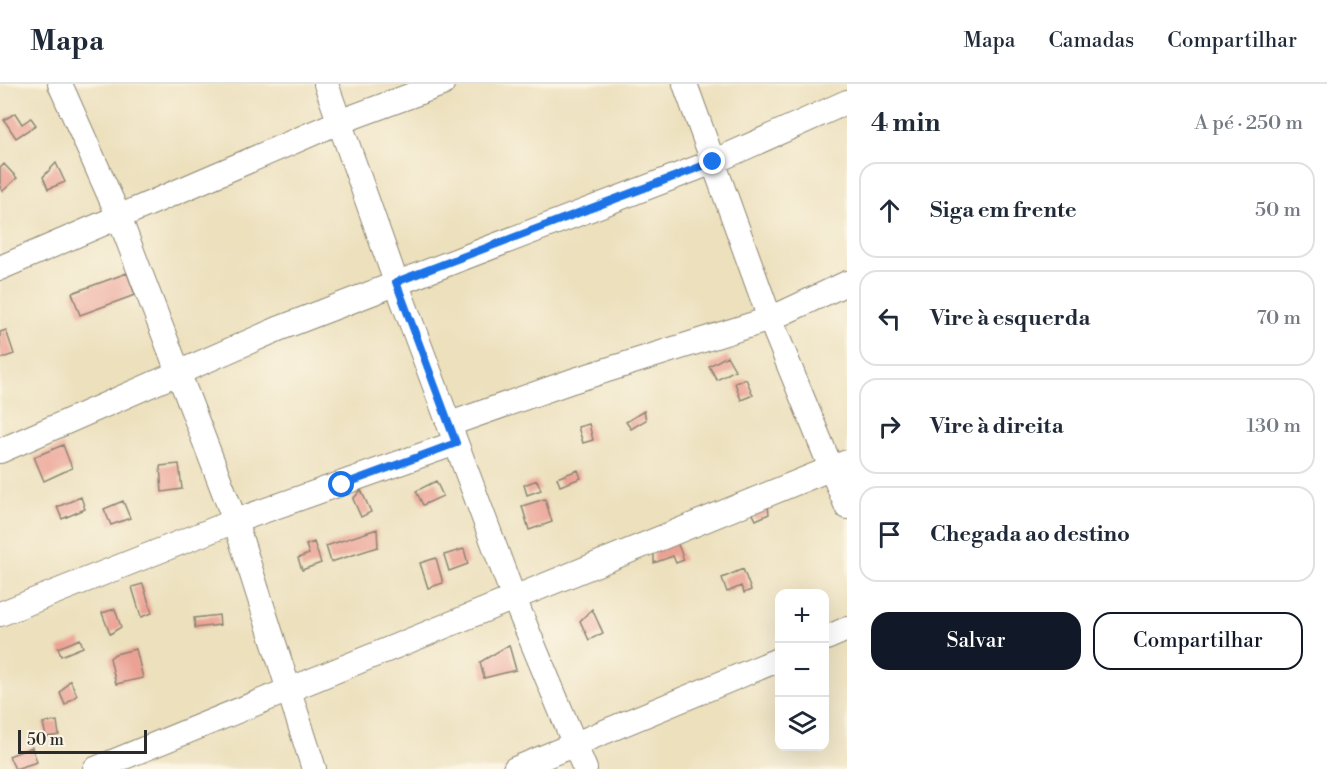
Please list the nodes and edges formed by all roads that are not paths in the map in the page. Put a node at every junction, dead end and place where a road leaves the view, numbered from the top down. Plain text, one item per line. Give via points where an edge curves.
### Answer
1 (60, 84) edge
2 (326, 84) edge
3 (442, 84) edge
4 (685, 84) edge
5 (847, 102) edge
6 (339, 122) junction
7 (713, 162) junction
8 (119, 217) junction
9 (0, 268) edge
10 (396, 282) junction
11 (847, 283) edge
12 (770, 319) junction
13 (179, 372) junction
14 (453, 433) junction
15 (0, 451) edge
16 (840, 465) edge
17 (847, 507) edge
18 (235, 521) junction
19 (513, 596) junction
20 (0, 614) edge
21 (847, 629) edge
22 (829, 637) edge
23 (775, 661) edge
24 (288, 692) junction
25 (576, 743) junction
26 (94, 769) edge
27 (314, 769) edge
28 (515, 769) edge
29 (585, 769) edge

1 - 8 street
2 - 6 street
3 - 6 street
4 - 7 street
5 - 7 street
6 - 8 street
6 - 10 street
7 - 10 street
7 - 12 street
8 - 9 street
8 - 13 street
10 - 13 street
10 - 14 street
11 - 12 street
12 - 14 street via 572,381
12 - 16 street
13 - 15 street
13 - 18 street
14 - 18 street
14 - 19 street
16 - 17 street
16 - 19 street
18 - 20 street
18 - 24 street
19 - 24 street
19 - 25 street
21 - 22 street
23 - 25 street
24 - 26 street
24 - 27 street
25 - 28 street
25 - 29 street

